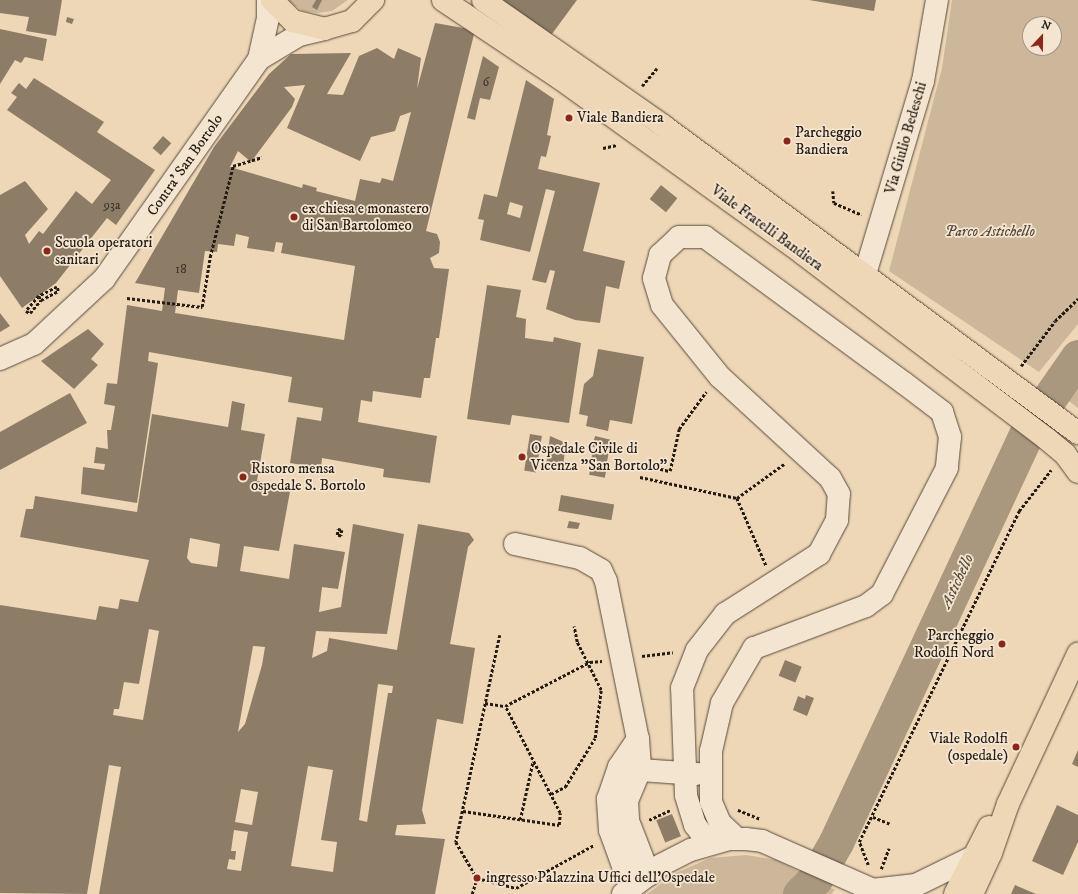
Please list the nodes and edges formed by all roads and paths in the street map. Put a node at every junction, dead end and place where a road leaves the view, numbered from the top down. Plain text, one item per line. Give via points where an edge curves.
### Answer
1 (268, 0) edge
2 (272, 0) edge
3 (443, 0) edge
4 (483, 0) edge
5 (937, 0) edge
6 (373, 4) edge
7 (324, 29) junction
8 (259, 59) junction
9 (262, 156) dead end
10 (833, 192) dead end
11 (869, 218) dead end
12 (865, 274) junction
13 (39, 296) junction
14 (127, 298) dead end
15 (1078, 299) edge
16 (41, 300) junction
17 (0, 359) edge
18 (720, 377) junction
19 (1019, 381) junction
20 (1073, 428) edge
21 (800, 452) junction
22 (641, 464) dead end
23 (1053, 468) dead end
24 (1078, 472) edge
25 (640, 477) dead end
26 (737, 498) junction
27 (515, 544) dead end
28 (773, 583) junction
29 (574, 626) dead end
30 (500, 635) dead end
31 (698, 650) junction
32 (1078, 654) edge
33 (623, 658) junction
34 (590, 662) junction
35 (485, 703) junction
36 (505, 706) junction
37 (638, 739) junction
38 (533, 760) junction
39 (640, 770) junction
40 (683, 773) junction
41 (710, 775) junction
42 (551, 794) junction
43 (675, 808) dead end
44 (463, 811) junction
45 (873, 817) junction
46 (520, 820) junction
47 (890, 824) dead end
48 (621, 831) junction
49 (737, 839) junction
50 (709, 844) junction
51 (889, 848) dead end
52 (981, 855) junction
53 (649, 875) junction
54 (478, 878) junction
55 (876, 885) edge
56 (963, 890) edge
57 (627, 891) edge
58 (472, 894) edge
59 (932, 894) edge

1 - 8 street, Contra' San Bortolo via 268,18
2 - 7 main road via 292,21
3 - 24 main road, Viale Fratelli Bandiera via 663,152 1047,439 1065,454
4 - 12 main road, Viale Fratelli Bandiera via 662,125
5 - 12 street, Via Giulio Bedeschi via 923,81
6 - 7 main road via 352,21
7 - 8 street, Contra' San Bortolo via 299,35
8 - 17 street, Contra' San Bortolo via 104,279 34,344
9 - 14 path via 233,166 210,257 202,307
10 - 11 path via 834,203
12 - 19 main road, Viale Fratelli Bandiera
13 - 16 path
13 - 16 path via 26,311 30,313
13 - 16 path via 57,287 58,291
15 - 19 path via 1054,321
18 - 21 street
18 - 22 path via 694,404 679,429 670,471
18 - 41 street via 662,305 654,278 659,260 679,237 705,237 891,374 942,412 950,437 947,468 882,594 866,606 754,648 722,703 711,751
19 - 20 main road, Viale Fratelli Bandiera
21 - 26 path
21 - 28 street via 830,478 839,494 837,520 819,554
23 - 45 path via 1018,511
25 - 26 path
26 - 28 path
27 - 33 street via 580,558 601,570 610,594
28 - 31 street via 725,614
29 - 34 path via 577,642
30 - 35 path
31 - 33 path
31 - 40 street via 682,688
32 - 52 main road via 1008,804 988,827
33 - 34 path
33 - 37 street
34 - 36 path
34 - 42 path via 601,690 595,738 565,787
35 - 36 path
35 - 44 path
36 - 38 path
37 - 39 street
37 - 48 street via 610,786
38 - 42 path
38 - 46 path
39 - 40 street
39 - 48 street via 627,800
40 - 41 street
40 - 50 street via 695,825
41 - 49 street via 712,808 720,823
42 - 46 path via 560,813 559,825
43 - 48 path
44 - 46 path
44 - 54 path via 456,842
45 - 47 path
45 - 55 path via 859,842
48 - 53 street
48 - 54 path via 516,888
48 - 57 street
49 - 50 street
49 - 55 street via 762,841 846,878
50 - 53 street via 673,859
51 - 55 path
52 - 55 street via 916,885
52 - 56 main road
53 - 57 street
54 - 58 path
56 - 59 street

